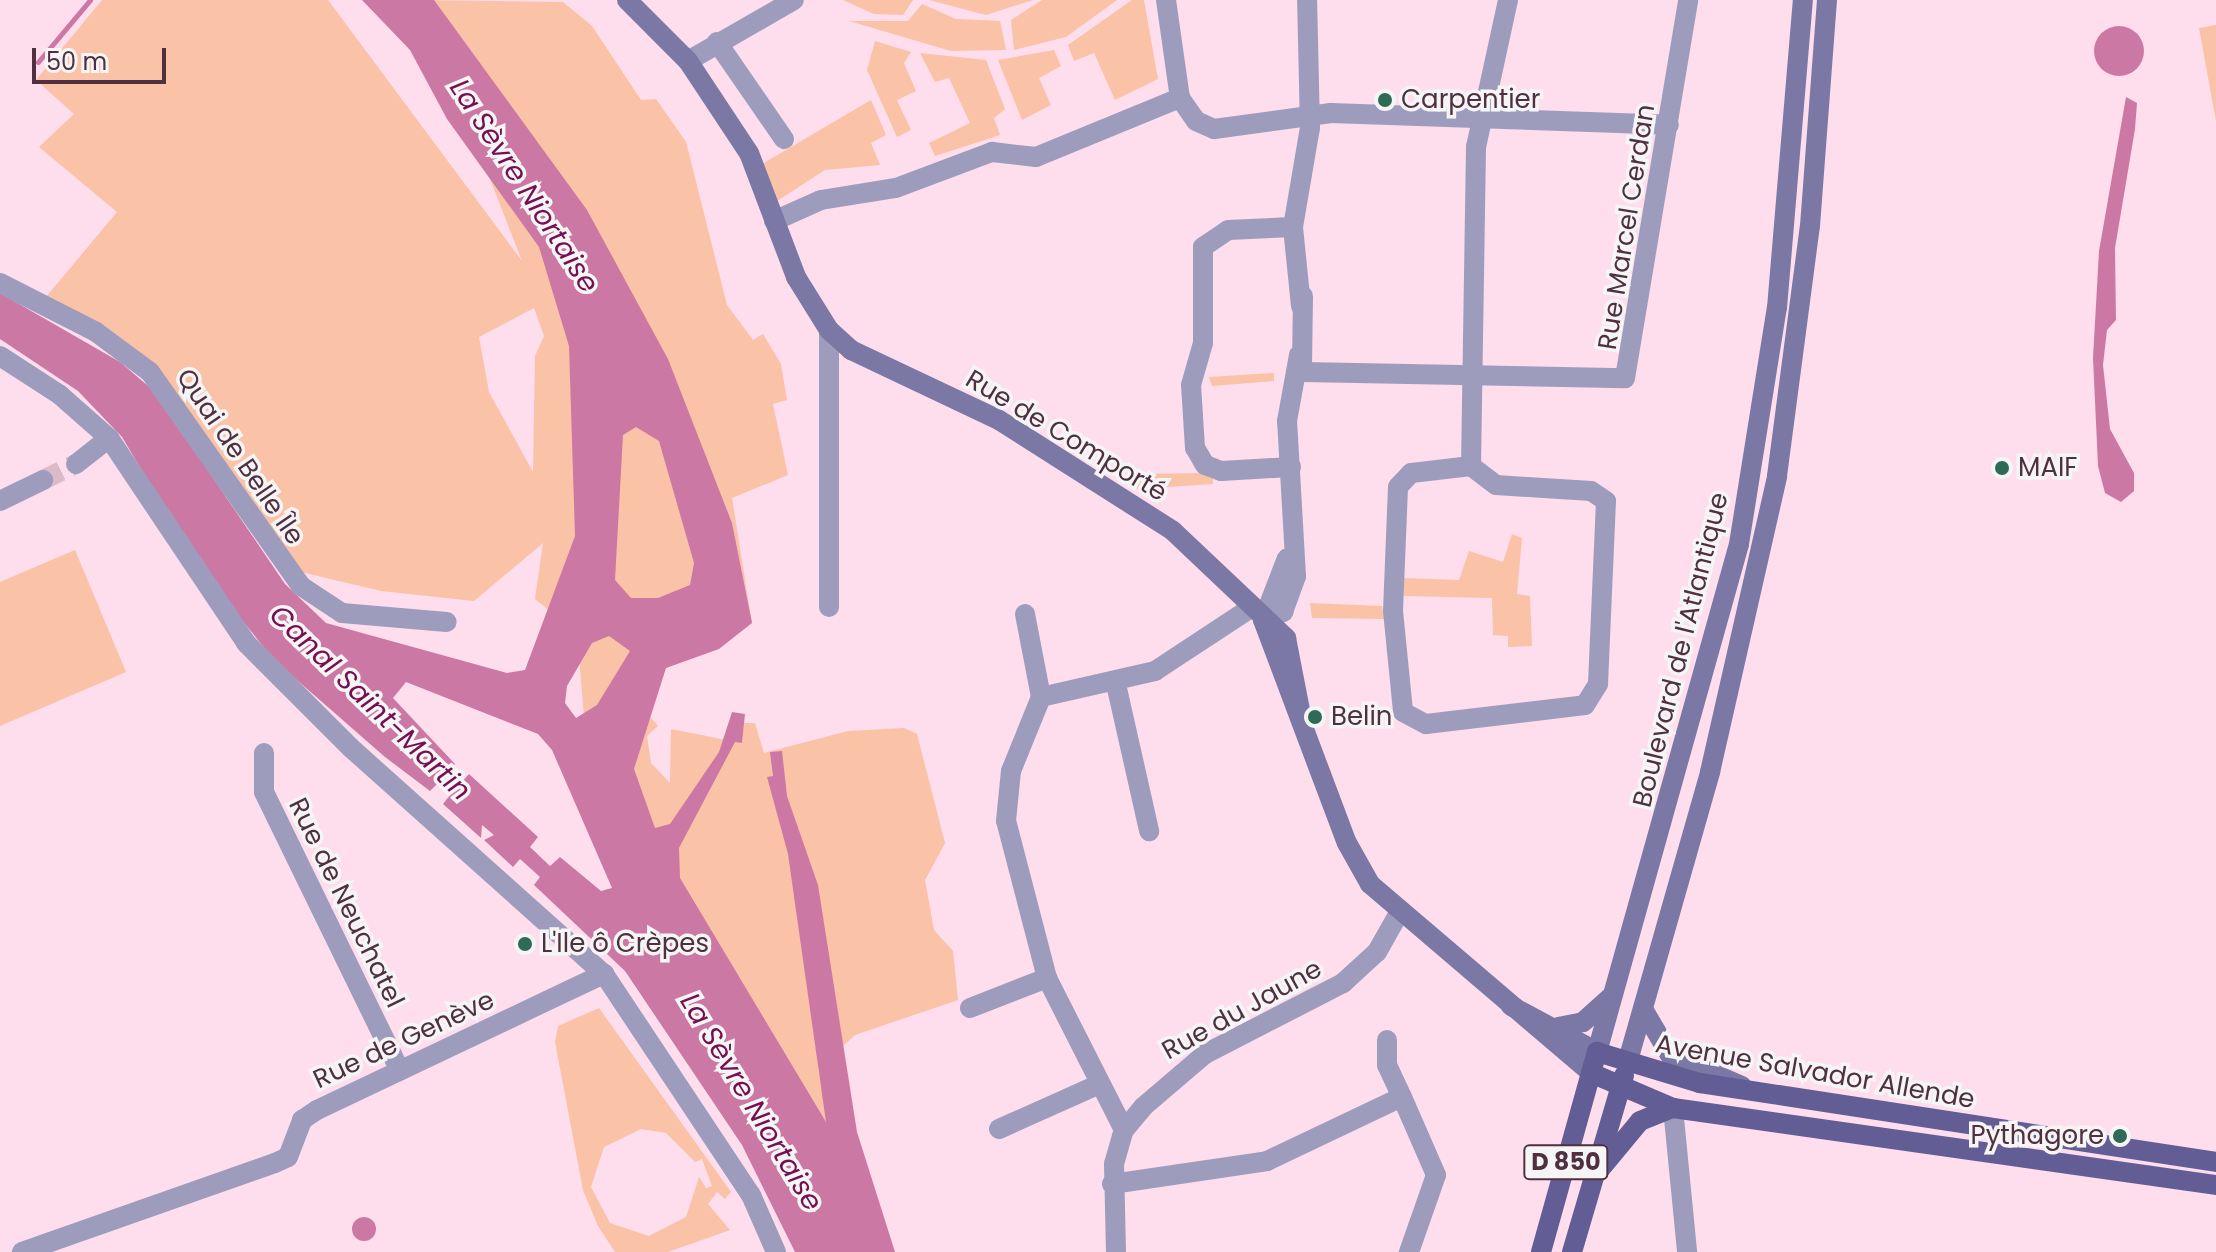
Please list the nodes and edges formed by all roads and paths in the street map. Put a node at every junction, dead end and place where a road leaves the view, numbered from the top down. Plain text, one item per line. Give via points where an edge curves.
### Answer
1 (627, 0) edge
2 (794, 0) edge
3 (1166, 0) edge
4 (1307, 0) edge
5 (1508, 0) edge
6 (1688, 0) edge
7 (1803, 0) edge
8 (1827, 0) edge
9 (717, 42) junction
10 (688, 61) junction
11 (1180, 98) junction
12 (1308, 117) junction
13 (1483, 119) junction
14 (1669, 125) junction
15 (784, 139) dead end
16 (1298, 195) junction
17 (774, 221) junction
18 (1293, 227) junction
19 (0, 283) edge
20 (1301, 306) junction
21 (829, 330) junction
22 (0, 356) edge
23 (1301, 364) junction
24 (1472, 378) junction
25 (109, 438) junction
26 (1291, 462) junction
27 (76, 464) tunnel mouth
28 (1471, 466) junction
29 (43, 480) tunnel mouth
30 (0, 501) edge
31 (829, 607) dead end
32 (1025, 614) dead end
33 (1256, 614) junction
34 (447, 622) dead end
35 (1116, 684) junction
36 (1041, 697) junction
37 (264, 753) dead end
38 (1149, 831) dead end
39 (1399, 913) junction
40 (604, 974) junction
41 (1047, 978) junction
42 (1613, 995) junction
43 (1511, 1006) junction
44 (970, 1008) dead end
45 (1643, 1009) junction
46 (1558, 1027) junction
47 (1387, 1040) dead end
48 (1597, 1052) junction
49 (1627, 1064) junction
50 (400, 1071) junction
51 (1591, 1073) junction
52 (1621, 1085) junction
53 (1095, 1086) junction
54 (1756, 1093) junction
55 (1402, 1097) junction
56 (1673, 1108) junction
57 (999, 1129) dead end
58 (1124, 1130) junction
59 (2216, 1162) edge
60 (1595, 1175) junction
61 (1112, 1184) junction
62 (2216, 1185) edge
63 (22, 1252) edge
64 (776, 1252) edge
65 (1116, 1252) edge
66 (1409, 1252) edge
67 (1541, 1252) edge
68 (1572, 1252) edge
69 (1687, 1252) edge

1 - 10 main road, Rue de Comporté
2 - 9 street
3 - 11 street
4 - 12 street
5 - 13 street
6 - 14 street, Rue Marcel Cerdan
7 - 42 main road, Boulevard de l'Atlantique via 1777,308 1744,517
8 - 45 main road, Boulevard de l'Atlantique via 1810,226 1777,476 1710,772
9 - 10 street
9 - 15 street
10 - 17 main road, Rue de Comporté via 749,153
11 - 12 street via 1188,113 1214,129
11 - 17 street via 1036,157 992,152 896,188 821,200
12 - 13 street
12 - 16 street
13 - 14 street
13 - 24 street via 1476,147
14 - 24 street, Rue Marcel Cerdan via 1625,378
16 - 18 street
16 - 20 street via 1307,256
17 - 21 main road, Rue de Comporté
18 - 20 street
18 - 26 street via 1228,230 1203,247 1203,343 1191,385 1195,448 1205,465 1221,471
19 - 34 street, Quai de Belle Île via 96,332 150,372 301,586 342,613
20 - 23 street
21 - 31 street
21 - 33 main road, Rue de Comporté via 851,350 999,420 1173,531
22 - 25 street
23 - 24 street, Rue Marcel Cerdan
23 - 26 street
24 - 28 street
25 - 27 street
25 - 40 street via 246,643 351,748
26 - 33 street via 1296,564 1288,604
28 - 28 street via 1496,485 1591,491 1606,501 1598,684 1585,705 1426,724 1403,712 1393,611 1398,487 1411,473
29 - 30 street
32 - 36 street
33 - 35 street via 1175,661
33 - 39 main road, Rue de Comporté via 1300,710 1355,859
35 - 36 street
35 - 38 street
36 - 41 street via 1011,771 1006,821
37 - 50 street, Rue de Neuchatel via 264,792
39 - 43 main road, Rue de Comporté
39 - 58 street, Rue du Jaune via 1377,952 1345,981 1184,1068
40 - 50 street, Rue de Genève
40 - 64 street via 751,1195
41 - 44 street
41 - 53 street
42 - 46 main road via 1583,1022
42 - 48 main road, Boulevard de l'Atlantique
43 - 46 main road, Rue de Comporté
43 - 51 main road, Rue de Comporté
45 - 49 main road, Boulevard de l'Atlantique
45 - 54 main road via 1670,1055
46 - 48 main road, Rue de Comporté
47 - 55 street via 1387,1065
48 - 49 main road, Avenue Salvador Allende
48 - 51 main road, Boulevard de l'Atlantique / D 850
49 - 52 main road, Boulevard de l'Atlantique / D 850
49 - 54 main road, Avenue Salvador Allende
50 - 63 street, Rue de Genève via 302,1120 294,1147 275,1163
51 - 52 main road, Avenue Salvador Allende
51 - 67 main road, Boulevard de l'Atlantique / D 850
52 - 56 main road, Avenue Salvador Allende
52 - 60 main road, Boulevard de l'Atlantique / D 850
53 - 57 street
53 - 58 street
54 - 59 main road, Avenue Salvador Allende
55 - 61 street via 1267,1161
55 - 66 street via 1436,1175
56 - 60 main road, Boulevard de l'Atlantique via 1640,1121
56 - 62 main road, Avenue Salvador Allende
56 - 69 street
58 - 61 street
60 - 68 main road, Boulevard de l'Atlantique / D 850
61 - 65 street

